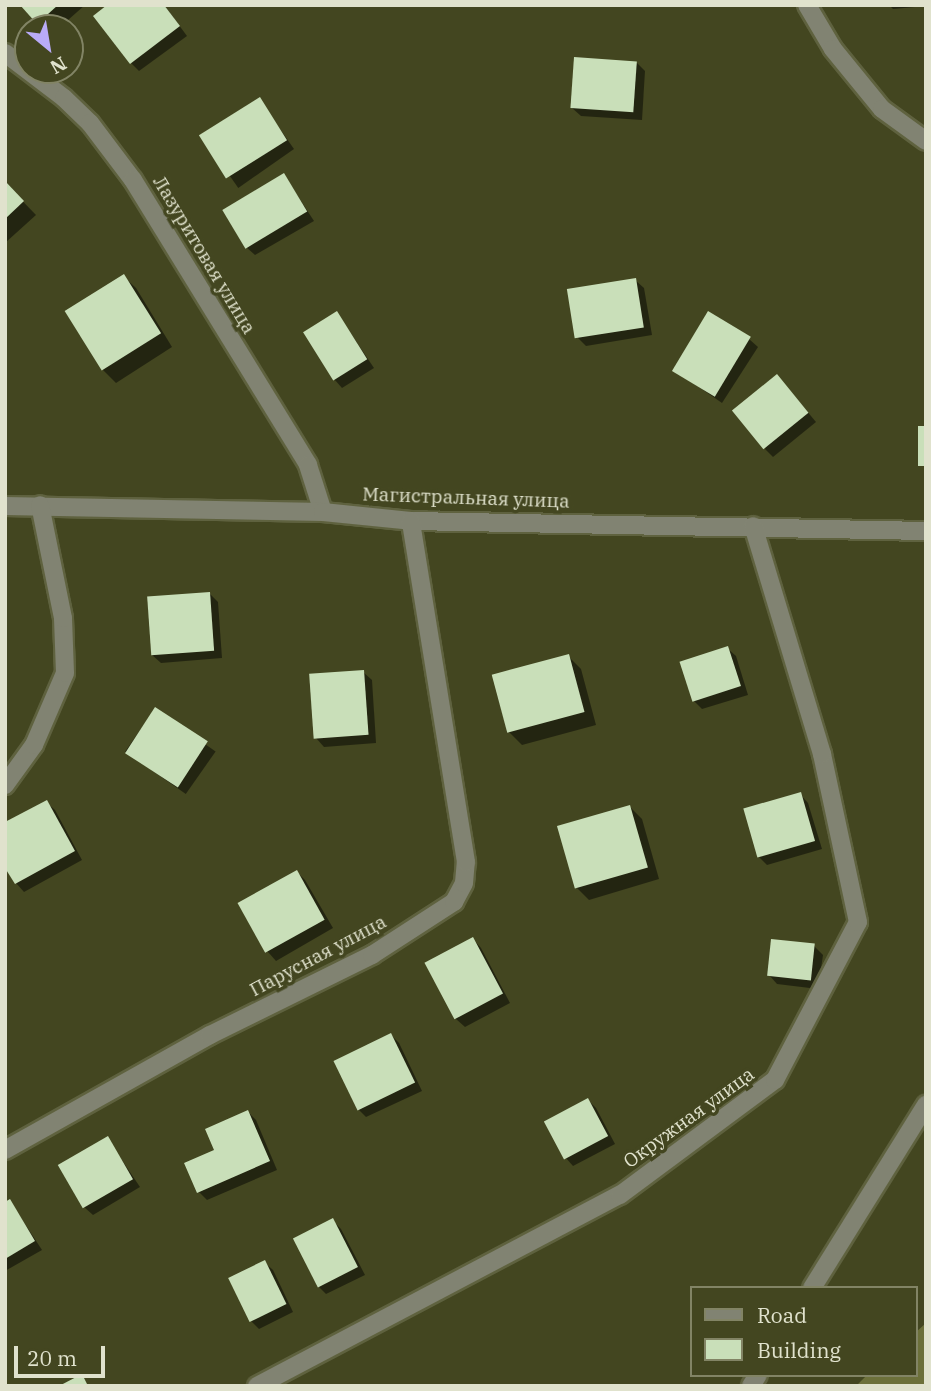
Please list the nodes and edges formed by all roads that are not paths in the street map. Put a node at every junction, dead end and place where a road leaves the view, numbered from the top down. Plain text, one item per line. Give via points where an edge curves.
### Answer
1 (807, 5) edge
2 (5, 53) edge
3 (926, 141) edge
4 (40, 505) junction
5 (5, 506) edge
6 (323, 512) junction
7 (411, 520) junction
8 (753, 526) junction
9 (926, 531) edge
10 (5, 785) edge
11 (926, 1105) edge
12 (5, 1150) edge
13 (813, 1286) edge
14 (257, 1386) edge

1 - 3 street via 833,49 882,109
2 - 6 street, Лазуритовая улица via 90,123 133,180 307,465
4 - 5 street, Магистральная улица
4 - 6 street, Магистральная улица
4 - 10 street via 64,618 65,673 34,745
6 - 7 street, Магистральная улица
7 - 8 street, Магистральная улица
7 - 12 street, Парусная улица via 466,862 464,883 454,902 372,955 210,1035
8 - 9 street, Магистральная улица
8 - 14 street, Окружная улица via 822,754 858,922 775,1080 620,1195
11 - 13 street

